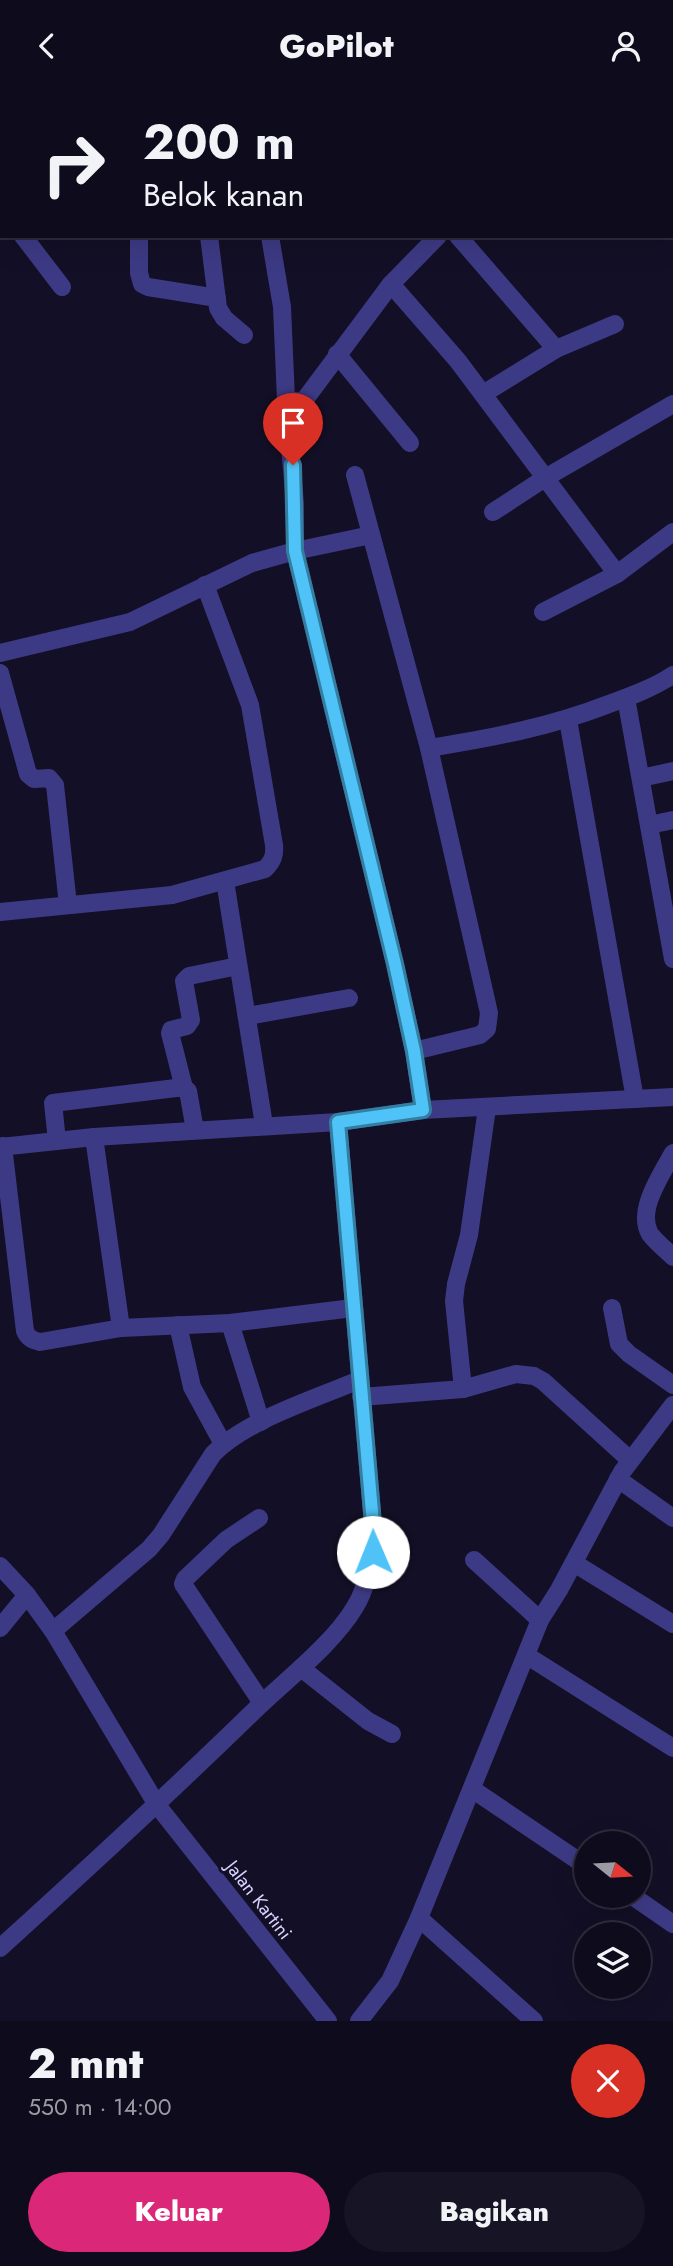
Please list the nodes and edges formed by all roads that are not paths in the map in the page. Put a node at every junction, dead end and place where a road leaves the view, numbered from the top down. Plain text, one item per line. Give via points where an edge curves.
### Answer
1 (25, 238) edge
2 (139, 238) edge
3 (209, 238) edge
4 (271, 238) edge
5 (436, 238) edge
6 (460, 238) edge
7 (391, 284) junction
8 (62, 287) dead end
9 (217, 298) junction
10 (614, 324) dead end
11 (244, 335) dead end
12 (556, 349) junction
13 (337, 354) junction
14 (484, 394) junction
15 (286, 400) junction
16 (673, 404) edge
17 (410, 443) dead end
18 (355, 475) dead end
19 (545, 478) junction
20 (493, 512) dead end
21 (673, 531) edge
22 (371, 535) junction
23 (295, 551) junction
24 (617, 574) junction
25 (205, 585) junction
26 (543, 612) dead end
27 (0, 653) edge
28 (0, 673) edge
29 (673, 675) edge
30 (626, 698) junction
31 (568, 720) junction
32 (429, 748) junction
33 (673, 771) edge
34 (641, 778) junction
35 (673, 820) edge
36 (649, 825) junction
37 (225, 881) junction
38 (68, 905) junction
39 (0, 912) edge
40 (669, 916) edge
41 (673, 960) edge
42 (238, 966) junction
43 (349, 998) dead end
44 (247, 1016) junction
45 (414, 1051) junction
46 (184, 1088) junction
47 (673, 1097) edge
48 (635, 1099) junction
49 (487, 1108) junction
50 (423, 1110) junction
51 (338, 1122) junction
52 (264, 1125) junction
53 (195, 1130) junction
54 (94, 1137) junction
55 (57, 1141) junction
56 (1, 1146) edge
57 (673, 1153) edge
58 (673, 1257) edge
59 (353, 1308) junction
60 (612, 1308) dead end
61 (230, 1323) junction
62 (178, 1325) junction
63 (121, 1328) junction
64 (673, 1385) edge
65 (360, 1388) junction
66 (463, 1389) junction
67 (673, 1405) edge
68 (261, 1422) junction
69 (223, 1444) junction
70 (630, 1460) junction
71 (618, 1479) junction
72 (259, 1518) dead end
73 (673, 1518) edge
74 (474, 1560) dead end
75 (573, 1563) junction
76 (0, 1566) edge
77 (27, 1595) junction
78 (540, 1620) junction
79 (673, 1624) edge
80 (0, 1628) edge
81 (54, 1631) junction
82 (526, 1655) junction
83 (301, 1668) junction
84 (262, 1703) junction
85 (392, 1734) dead end
86 (673, 1748) edge
87 (472, 1789) junction
88 (157, 1805) junction
89 (574, 1858) edge
90 (650, 1908) edge
91 (419, 1917) junction
92 (673, 1924) edge
93 (0, 1948) edge
94 (328, 2021) edge
95 (359, 2021) edge
96 (534, 2021) edge

1 - 8 street
2 - 9 street via 142,284
3 - 9 street
4 - 15 street via 282,307
5 - 7 street
6 - 12 street
7 - 13 street
7 - 14 street
9 - 11 street via 220,313
10 - 12 street
12 - 14 street
13 - 15 street via 303,402
13 - 17 street
14 - 19 street
15 - 23 street
16 - 19 street
18 - 22 street
19 - 20 street
19 - 24 street
21 - 24 street
22 - 23 street
22 - 32 street
23 - 25 street via 252,563
23 - 45 street
24 - 26 street
25 - 27 street via 130,622
25 - 37 street via 250,705 275,854 265,869
28 - 38 street via 27,773 34,779 49,778 55,785
29 - 30 street
30 - 31 street
30 - 34 street
31 - 32 street
31 - 48 street
32 - 45 street via 490,1022 480,1035
33 - 34 street
34 - 36 street
35 - 36 street
36 - 40 street
37 - 38 street via 172,895
37 - 42 street
38 - 39 street
40 - 41 street
42 - 44 street
42 - 46 street via 189,976 183,984 191,1020 170,1033
43 - 44 street
44 - 52 street
45 - 50 street
46 - 53 street
46 - 55 street via 53,1103
47 - 48 street
48 - 49 street
49 - 50 street
49 - 66 street via 469,1235 454,1301
50 - 51 street
51 - 52 street
51 - 59 street
52 - 53 street
53 - 54 street
54 - 55 street
54 - 63 street
55 - 56 street
56 - 63 street via 28,1337 40,1342
57 - 58 street via 646,1212 651,1235
59 - 61 street
59 - 65 street
60 - 64 street via 619,1344
61 - 62 street
61 - 68 street
62 - 63 street
62 - 69 street via 192,1387
65 - 66 street
65 - 68 street
65 - 83 street via 374,1535 369,1570 350,1614
66 - 70 street via 516,1374 534,1376
67 - 70 street
68 - 69 street
69 - 81 street via 149,1549
70 - 71 street
71 - 73 street
71 - 75 street
72 - 84 street via 226,1540 183,1584
74 - 78 street
75 - 78 street
75 - 79 street
76 - 77 street, Jalan Kartini
77 - 80 street
77 - 81 street, Jalan Kartini
78 - 82 street
81 - 88 street, Jalan Kartini
82 - 86 street
82 - 87 street
83 - 84 street
83 - 85 street via 368,1721
84 - 88 street
87 - 89 street
87 - 91 street
88 - 93 street
88 - 94 street, Jalan Kartini
90 - 92 street
91 - 95 street via 390,1981
91 - 96 street

